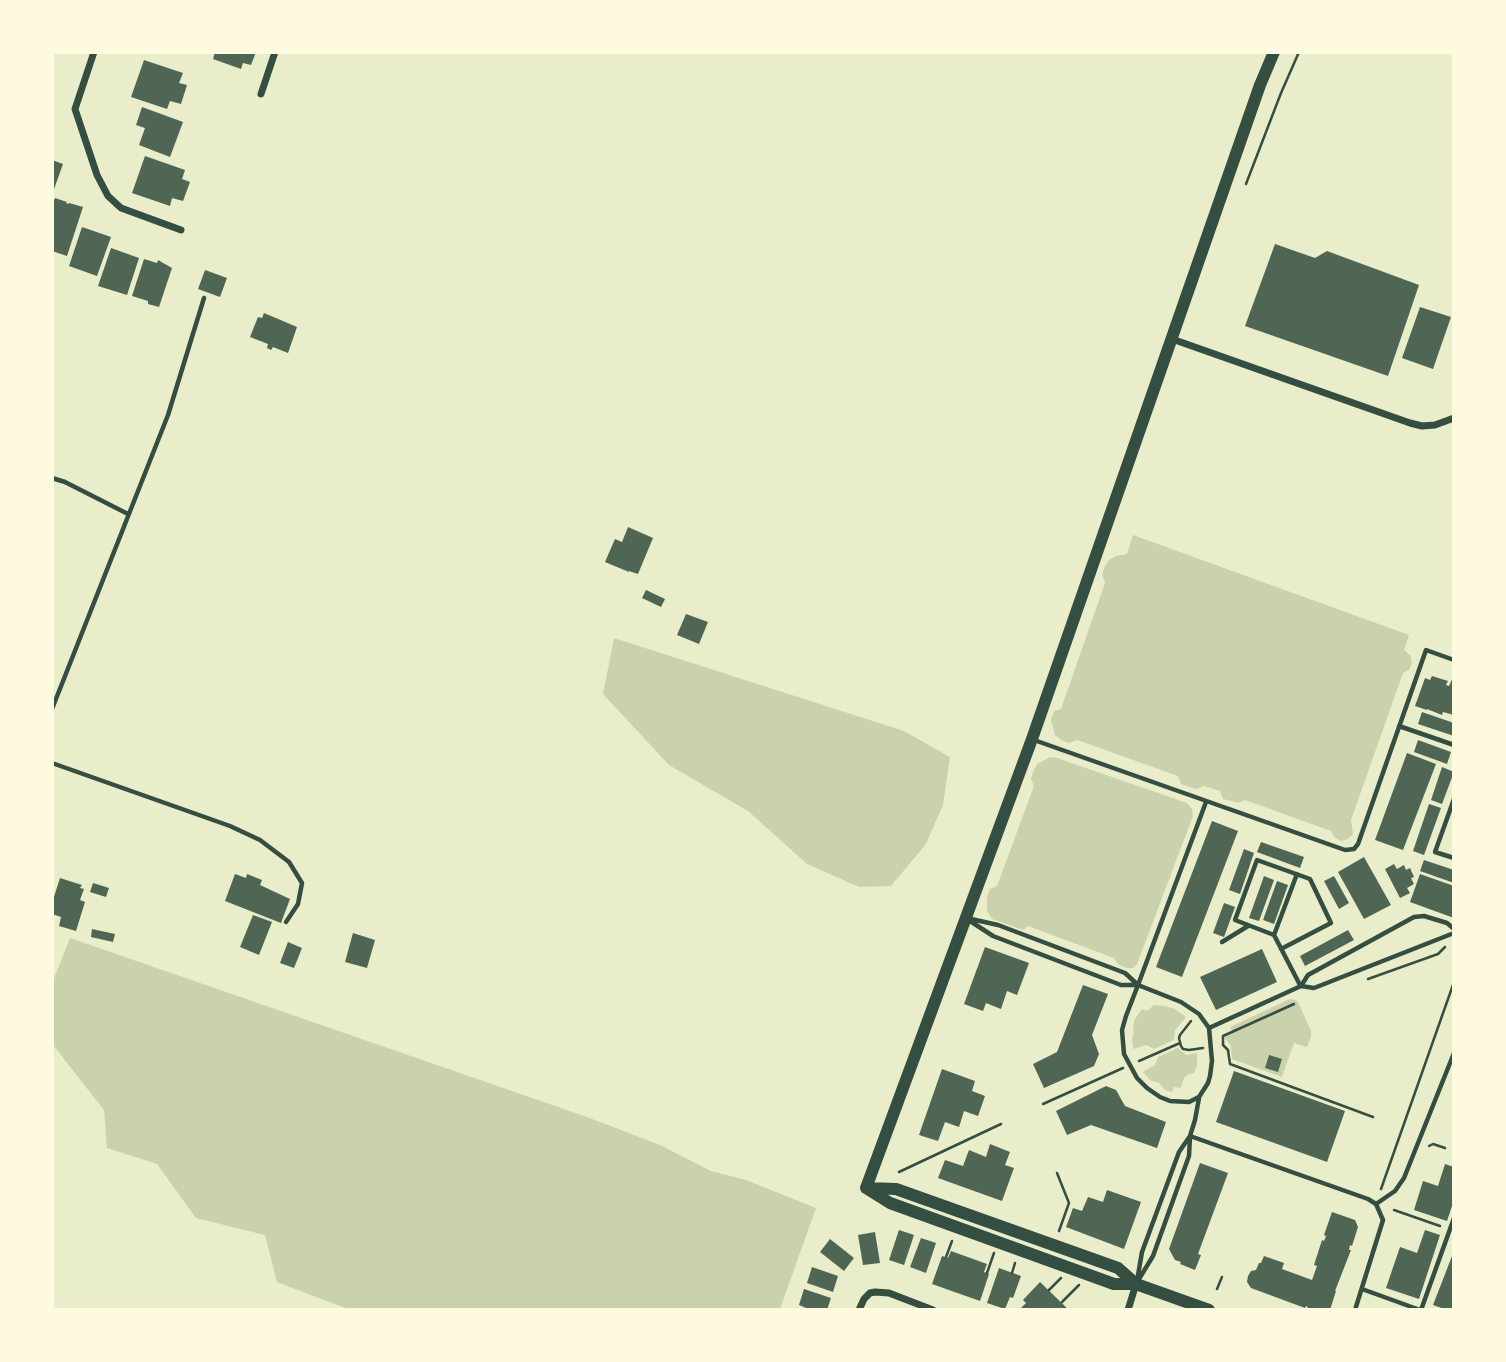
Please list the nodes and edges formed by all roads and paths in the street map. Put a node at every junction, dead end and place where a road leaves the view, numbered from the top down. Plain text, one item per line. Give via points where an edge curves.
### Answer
1 (94, 52) edge
2 (275, 52) edge
3 (1275, 52) edge
4 (1299, 52) edge
5 (261, 94) dead end
6 (1246, 184) dead end
7 (181, 230) dead end
8 (204, 298) dead end
9 (1172, 339) junction
10 (1453, 418) edge
11 (52, 478) edge
12 (128, 514) junction
13 (1454, 660) edge
14 (52, 709) edge
15 (1399, 726) junction
16 (1032, 739) junction
17 (1454, 744) edge
18 (52, 763) edge
19 (1454, 799) edge
20 (1206, 802) junction
21 (1454, 858) edge
22 (1297, 874) junction
23 (966, 918) junction
24 (286, 922) dead end
25 (1249, 925) junction
26 (1454, 931) edge
27 (1274, 935) junction
28 (1222, 942) dead end
29 (1450, 944) dead end
30 (1281, 949) junction
31 (1363, 981) dead end
32 (1454, 982) edge
33 (1138, 985) junction
34 (1300, 986) junction
35 (1294, 1004) dead end
36 (1191, 1021) dead end
37 (1209, 1028) junction
38 (1180, 1042) junction
39 (1203, 1048) dead end
40 (1454, 1053) edge
41 (1129, 1065) junction
42 (1199, 1097) junction
43 (1043, 1104) dead end
44 (1373, 1117) dead end
45 (1000, 1124) dead end
46 (1403, 1127) junction
47 (1409, 1129) dead end
48 (1190, 1136) junction
49 (1427, 1144) dead end
50 (1446, 1148) dead end
51 (899, 1172) dead end
52 (1057, 1173) dead end
53 (1381, 1189) dead end
54 (1376, 1204) junction
55 (1394, 1210) dead end
56 (1454, 1218) edge
57 (1443, 1227) dead end
58 (1059, 1231) dead end
59 (953, 1239) dead end
60 (994, 1253) dead end
61 (946, 1258) dead end
62 (1016, 1261) dead end
63 (986, 1273) dead end
64 (1012, 1273) dead end
65 (1065, 1275) dead end
66 (1222, 1277) dead end
67 (1082, 1283) dead end
68 (1136, 1284) junction
69 (1217, 1289) dead end
70 (1362, 1289) junction
71 (1049, 1290) dead end
72 (1062, 1303) dead end
73 (859, 1310) edge
74 (933, 1310) edge
75 (1129, 1310) edge
76 (1209, 1310) edge
77 (1355, 1310) edge
78 (1421, 1310) edge

1 - 7 street via 75,109 97,175 121,208
2 - 5 street
3 - 9 street
4 - 6 path
8 - 12 lane via 168,415
9 - 10 street via 1410,424 1428,426
9 - 16 street
11 - 12 lane
12 - 14 lane
13 - 15 lane via 1426,650
15 - 17 lane
15 - 20 lane via 1354,849 1345,850
16 - 20 lane
16 - 23 street
18 - 24 lane via 260,840 289,862 302,883 298,904
19 - 21 lane via 1435,852
20 - 33 lane
22 - 25 lane via 1257,859 1235,920
22 - 27 lane
22 - 30 lane via 1310,879 1331,923
23 - 33 lane via 998,925 1125,973
23 - 33 lane via 1005,941 1121,985
23 - 68 street via 866,1188 896,1189 1118,1268
25 - 27 lane
25 - 28 lane
26 - 34 lane via 1314,988
26 - 34 lane via 1447,923 1414,918 1308,975
27 - 30 lane
29 - 31 path via 1438,954
30 - 34 lane
32 - 46 path
33 - 37 lane via 1181,1002 1199,1013
33 - 41 lane via 1122,1030
34 - 37 lane
35 - 44 path via 1223,1036 1230,1065
36 - 38 path
37 - 42 lane via 1212,1061 1208,1083
38 - 39 path via 1186,1050
38 - 41 path
40 - 54 lane via 1404,1178
41 - 42 lane via 1140,1082 1160,1097 1176,1102
41 - 43 path
42 - 48 lane
45 - 51 path
46 - 47 path
46 - 53 path
48 - 54 lane
48 - 68 lane via 1178,1152 1142,1252
48 - 68 lane via 1189,1156 1153,1256
49 - 50 path
52 - 58 path via 1069,1203
54 - 70 lane via 1384,1220
55 - 57 path
56 - 78 lane
59 - 61 path
60 - 63 path
62 - 64 path
65 - 71 path
66 - 69 path
67 - 72 path
68 - 75 street
68 - 76 street
70 - 77 lane
70 - 78 lane
73 - 74 street via 864,1299 875,1292

